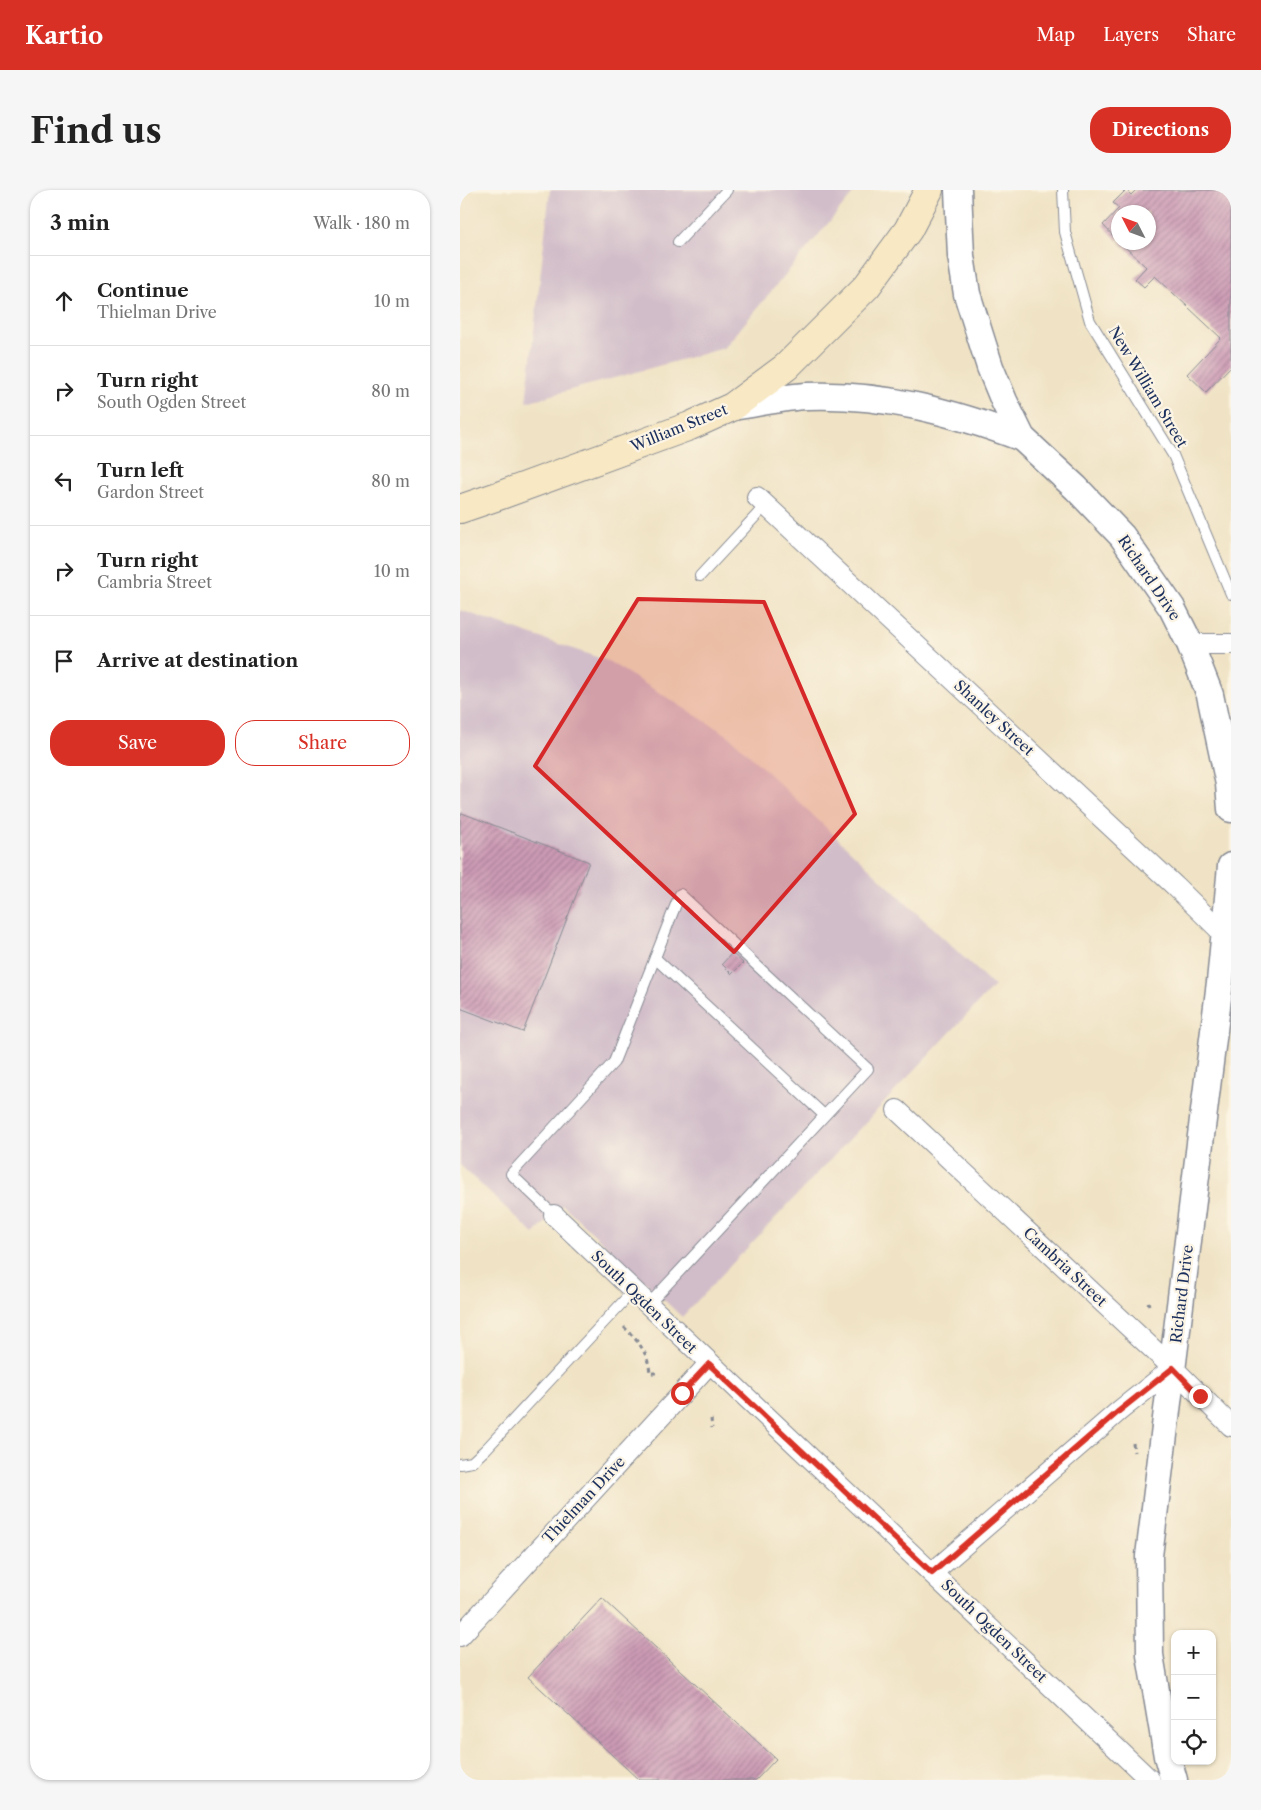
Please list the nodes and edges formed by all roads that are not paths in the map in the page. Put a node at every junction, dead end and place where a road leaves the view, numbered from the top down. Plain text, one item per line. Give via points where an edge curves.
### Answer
1 (727, 190) edge
2 (929, 190) edge
3 (958, 190) edge
4 (1064, 190) edge
5 (678, 242) dead end
6 (732, 407) junction
7 (1022, 438) junction
8 (761, 501) joint
9 (470, 505) edge
10 (700, 576) dead end
11 (1231, 594) edge
12 (1190, 644) junction
13 (1231, 644) edge
14 (1231, 809) edge
15 (1231, 866) edge
16 (1228, 938) edge
17 (655, 958) junction
18 (897, 1110) dead end
19 (824, 1115) junction
20 (554, 1215) joint
21 (633, 1291) junction
22 (648, 1305) junction
23 (709, 1364) junction
24 (1173, 1368) junction
25 (1231, 1426) edge
26 (460, 1464) edge
27 (932, 1573) junction
28 (460, 1636) edge
29 (1150, 1780) edge
30 (1174, 1780) edge

1 - 5 lane
2 - 6 main road, William Street via 908,230 867,286 786,367
3 - 7 street, Richard Drive via 961,256 968,294 990,367
4 - 11 lane, New William Street via 1065,232 1090,321 1173,456
6 - 7 street, Richard Drive via 806,396 884,399 946,412
6 - 9 main road, William Street via 690,426
7 - 12 street, Richard Drive via 1122,536 1172,608
8 - 10 lane
8 - 16 street, Shanley Street
12 - 13 street
12 - 14 street, Richard Drive via 1210,695 1229,784
15 - 16 street, Richard Drive
16 - 24 street, Richard Drive
17 - 19 lane
17 - 19 lane via 680,894 868,1068
17 - 20 lane via 614,1062 511,1174
18 - 24 street, Cambria Street
19 - 22 lane
20 - 21 street, South Ogden Street
21 - 22 street, South Ogden Street
21 - 26 lane via 486,1449 472,1462
22 - 23 street, South Ogden Street
23 - 27 street, South Ogden Street
23 - 28 street, Thielman Drive
24 - 25 street, Cambria Street
24 - 27 street
24 - 30 street, Richard Drive via 1149,1566 1150,1655
27 - 29 street, South Ogden Street

